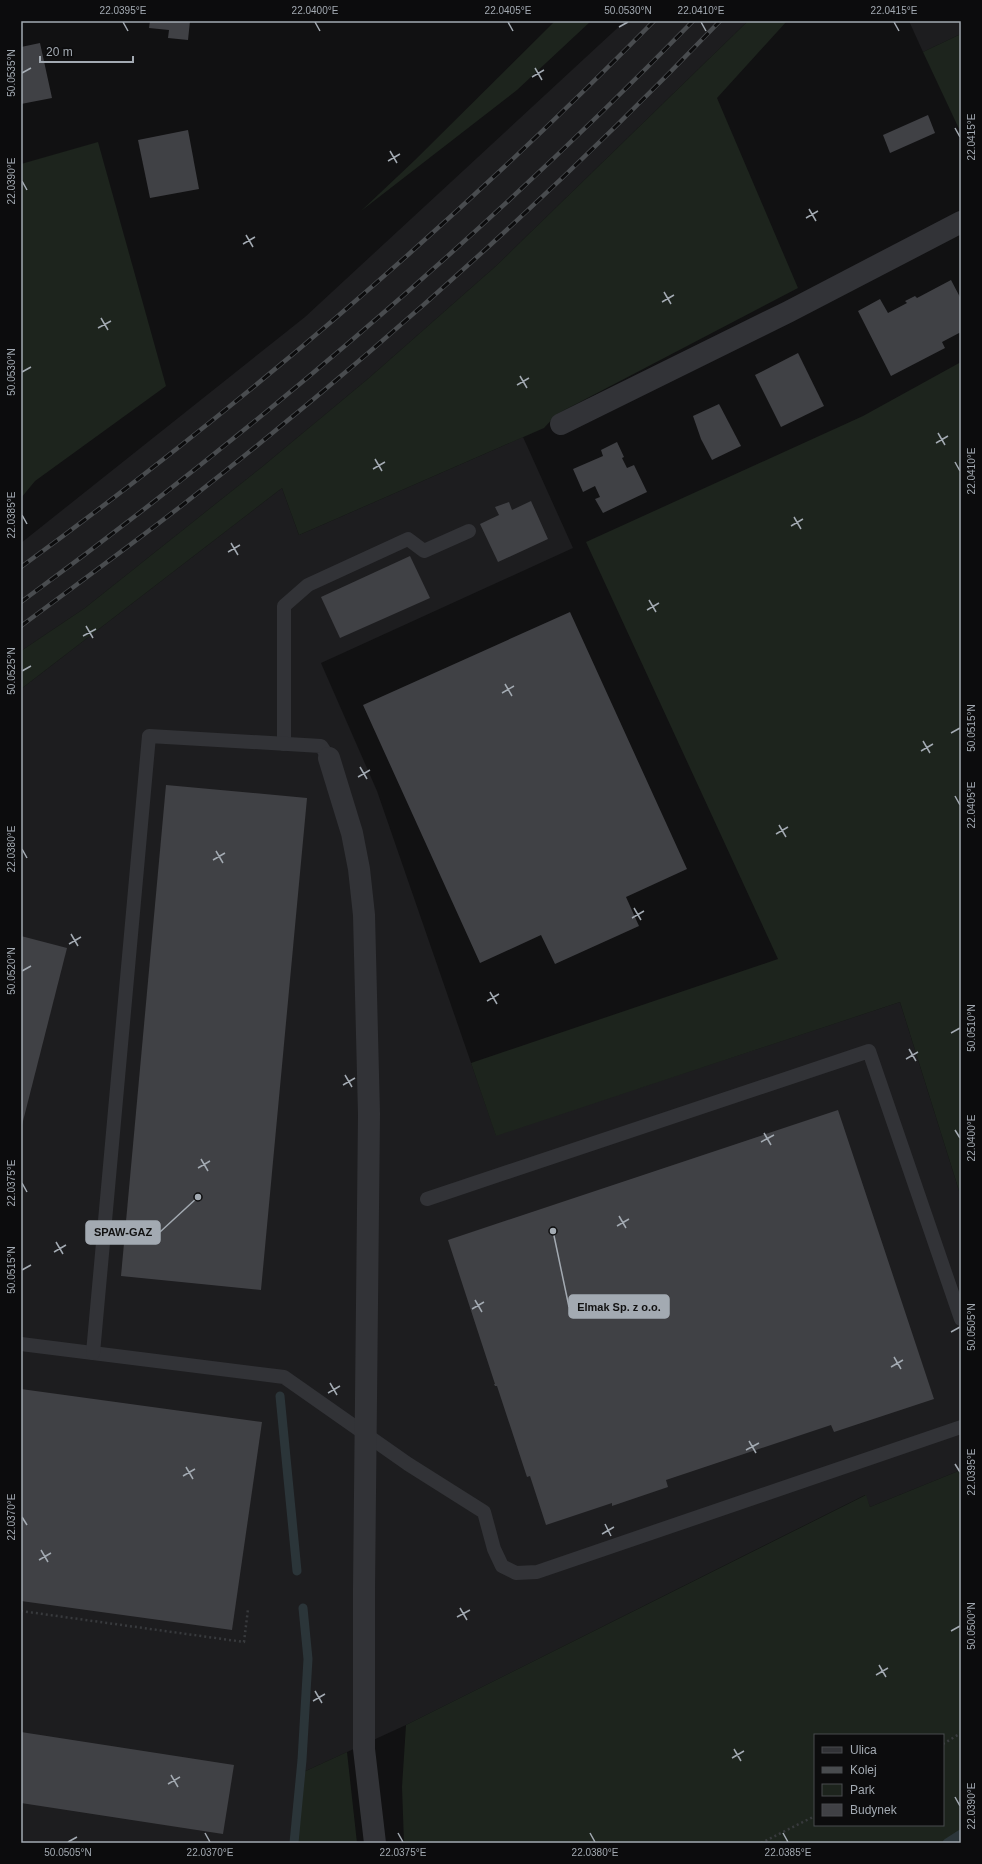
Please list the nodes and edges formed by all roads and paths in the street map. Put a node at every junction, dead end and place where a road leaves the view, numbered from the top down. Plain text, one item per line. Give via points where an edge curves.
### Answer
1 (961, 222) edge
2 (561, 424) dead end
3 (469, 532) dead end
4 (284, 744) junction
5 (329, 758) joint
6 (426, 1199) dead end
7 (961, 1318) edge
8 (21, 1344) edge
9 (93, 1353) junction
10 (961, 1427) edge
11 (366, 1435) junction
12 (248, 1609) dead end
13 (21, 1611) edge
14 (961, 1733) edge
15 (944, 1743) edge
16 (814, 1816) edge
17 (375, 1843) edge
18 (761, 1843) edge

1 - 2 street via 788,312
3 - 4 lane via 424,551 408,539 308,585 284,606
4 - 5 lane via 321,746
4 - 9 lane via 149,736
5 - 11 street via 352,833 364,915 369,1114
6 - 7 lane via 869,1051
8 - 9 lane
9 - 11 lane via 284,1377
10 - 11 lane via 537,1572 516,1573 502,1566 494,1549 484,1512
11 - 17 street via 364,1749
12 - 13 path via 244,1642
14 - 15 path
16 - 18 path

